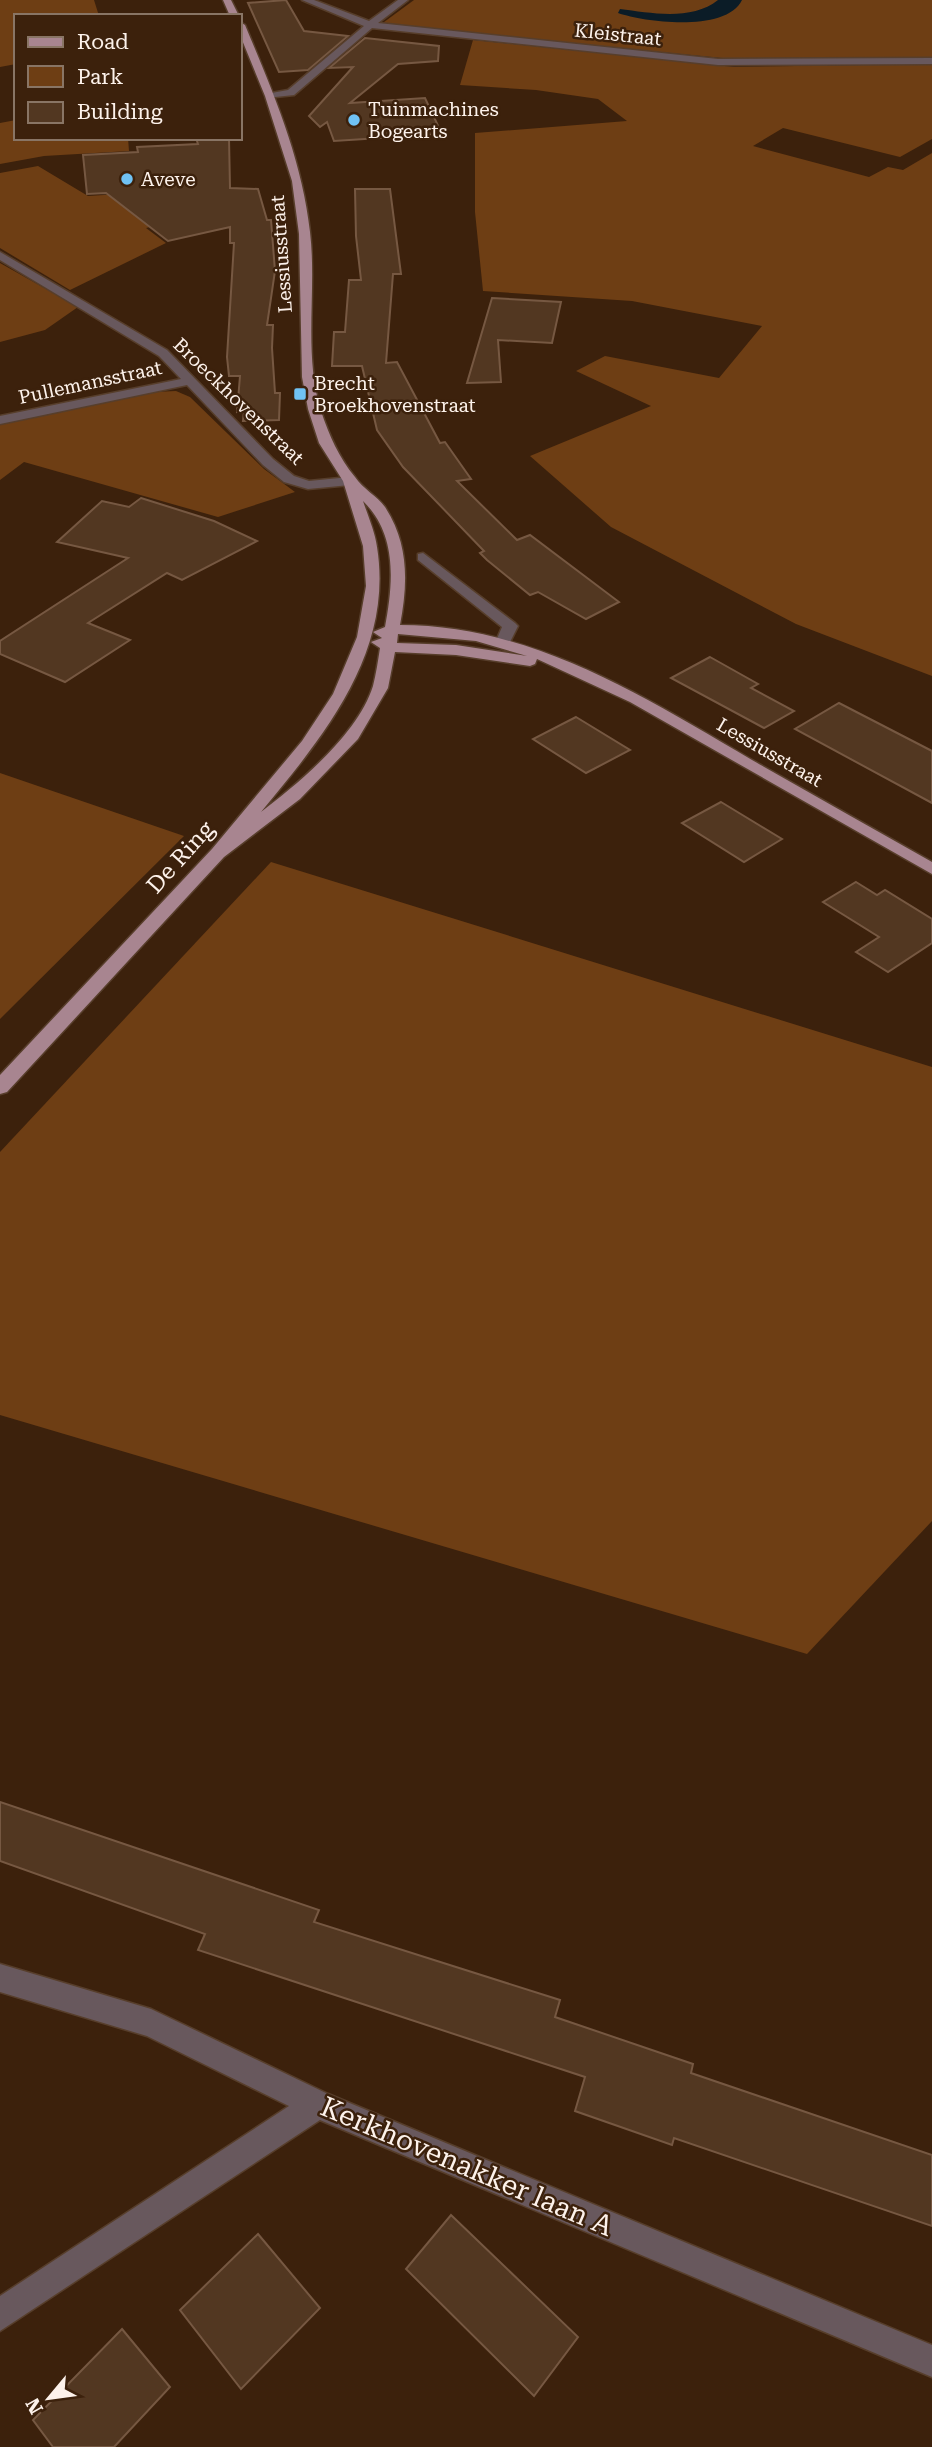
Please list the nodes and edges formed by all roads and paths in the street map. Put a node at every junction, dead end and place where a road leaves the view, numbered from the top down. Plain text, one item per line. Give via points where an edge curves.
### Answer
1 (306, 0) edge
2 (404, 0) edge
3 (370, 25) junction
4 (242, 30) edge
5 (932, 61) edge
6 (270, 96) junction
7 (0, 254) edge
8 (188, 381) junction
9 (0, 420) edge
10 (350, 481) junction
11 (423, 556) dead end
12 (394, 628) junction
13 (365, 636) junction
14 (504, 641) junction
15 (390, 647) junction
16 (587, 673) junction
17 (218, 853) junction
18 (932, 869) edge
19 (0, 1087) edge
20 (0, 1978) edge
21 (318, 2104) junction
22 (0, 2315) edge
23 (932, 2361) edge

1 - 3 street, Kleistraat
2 - 3 street
3 - 5 street, Kleistraat via 751,64
3 - 6 street via 292,93
4 - 6 main road, Lessiusstraat
6 - 10 main road, Lessiusstraat via 291,155 302,207 308,377 314,409 326,443
7 - 8 street, Broeckhovenstraat via 163,353
8 - 9 street, Pullemansstraat
8 - 10 street, Broeckhovenstraat via 289,479 308,485
10 - 12 main road, Lessiusstraat via 378,508 392,536 399,565
10 - 13 main road, Lessiusstraat via 372,558
11 - 14 street via 510,626
12 - 13 main road, Lessiusstraat
12 - 14 main road, Lessiusstraat
12 - 15 main road
13 - 15 main road, Lessiusstraat
13 - 17 main road, De Ring via 354,670 308,744
14 - 16 main road, Lessiusstraat
15 - 16 main road, Lessiusstraat via 480,653
15 - 17 main road via 380,688 327,764
16 - 18 main road, Lessiusstraat
17 - 19 main road, De Ring
20 - 21 street, Kerkhovenakker laan A via 151,2023
21 - 22 street
21 - 23 street, Kerkhovenakker laan A

